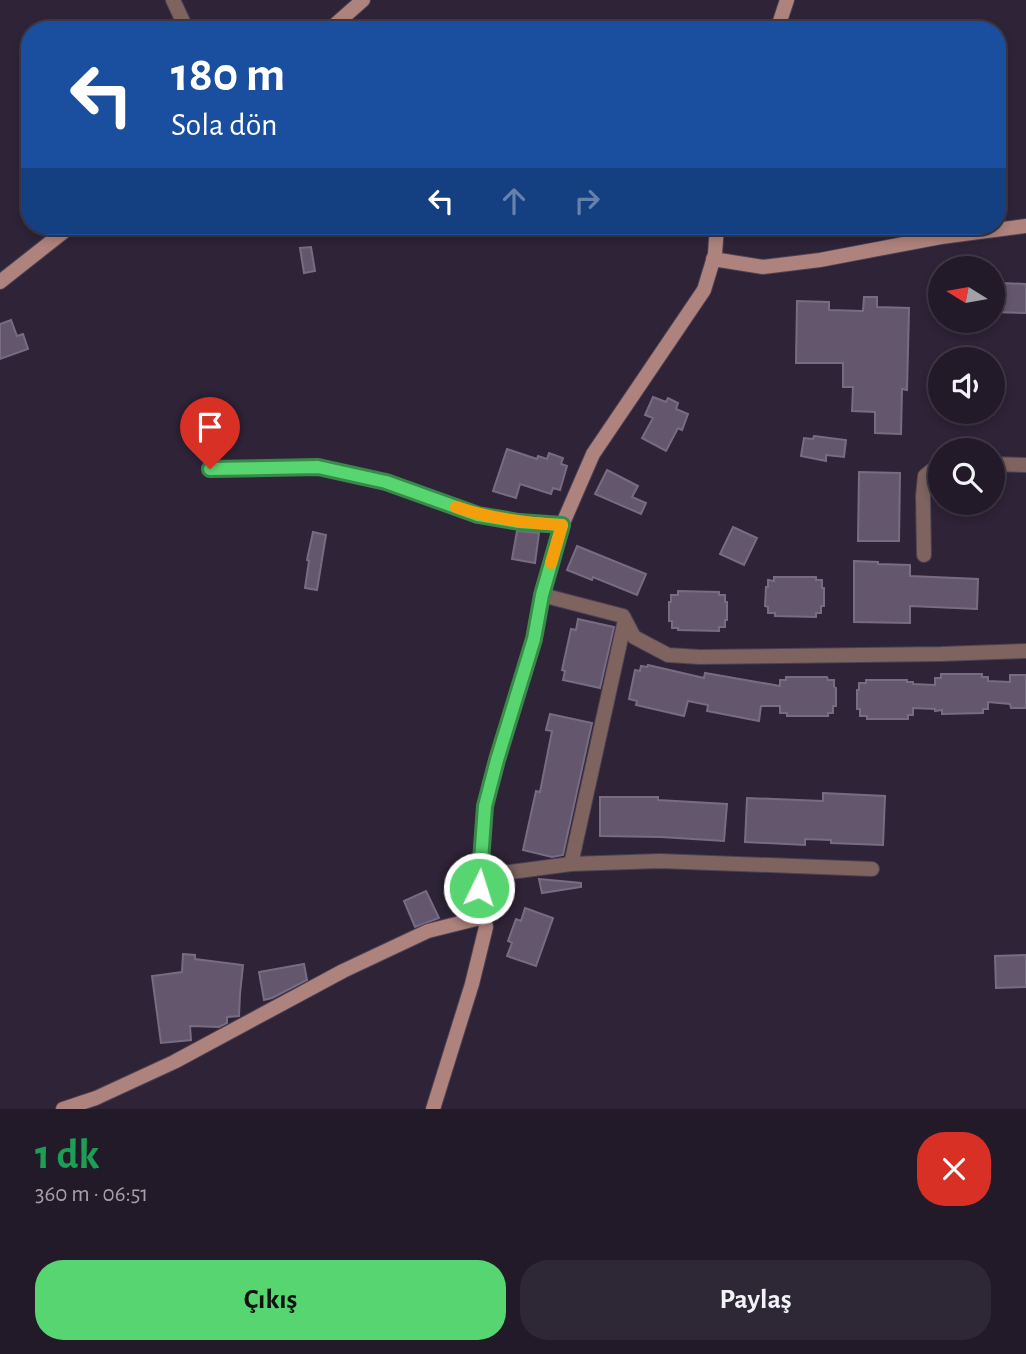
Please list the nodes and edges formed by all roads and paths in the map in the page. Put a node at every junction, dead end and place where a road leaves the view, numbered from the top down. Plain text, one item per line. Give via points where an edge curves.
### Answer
1 (173, 0) edge
2 (363, 0) edge
3 (787, 0) edge
4 (183, 21) edge
5 (338, 21) edge
6 (780, 21) edge
7 (1026, 226) edge
8 (1006, 229) edge
9 (60, 235) edge
10 (716, 235) edge
11 (956, 235) edge
12 (713, 259) junction
13 (0, 282) edge
14 (1005, 464) edge
15 (1026, 465) edge
16 (210, 469) dead end
17 (928, 474) edge
18 (562, 525) junction
19 (924, 555) dead end
20 (542, 595) junction
21 (625, 620) junction
22 (1026, 651) edge
23 (571, 864) junction
24 (872, 869) dead end
25 (503, 873) dead end
26 (484, 916) junction
27 (62, 1109) edge
28 (433, 1109) edge

1 - 4 street
2 - 5 street
3 - 6 street
7 - 8 street
9 - 13 street
10 - 12 street
11 - 12 street via 763,267
12 - 18 street via 704,290 593,454
14 - 15 street
16 - 18 street via 318,467 386,482 478,515
17 - 19 street via 923,496
18 - 20 street
20 - 21 street
20 - 26 street via 534,639 485,806 479,888
21 - 22 street via 634,637 668,655
21 - 23 street
23 - 24 street via 660,861
23 - 25 street
26 - 27 street via 428,931 174,1062
26 - 28 street via 486,927 472,984

